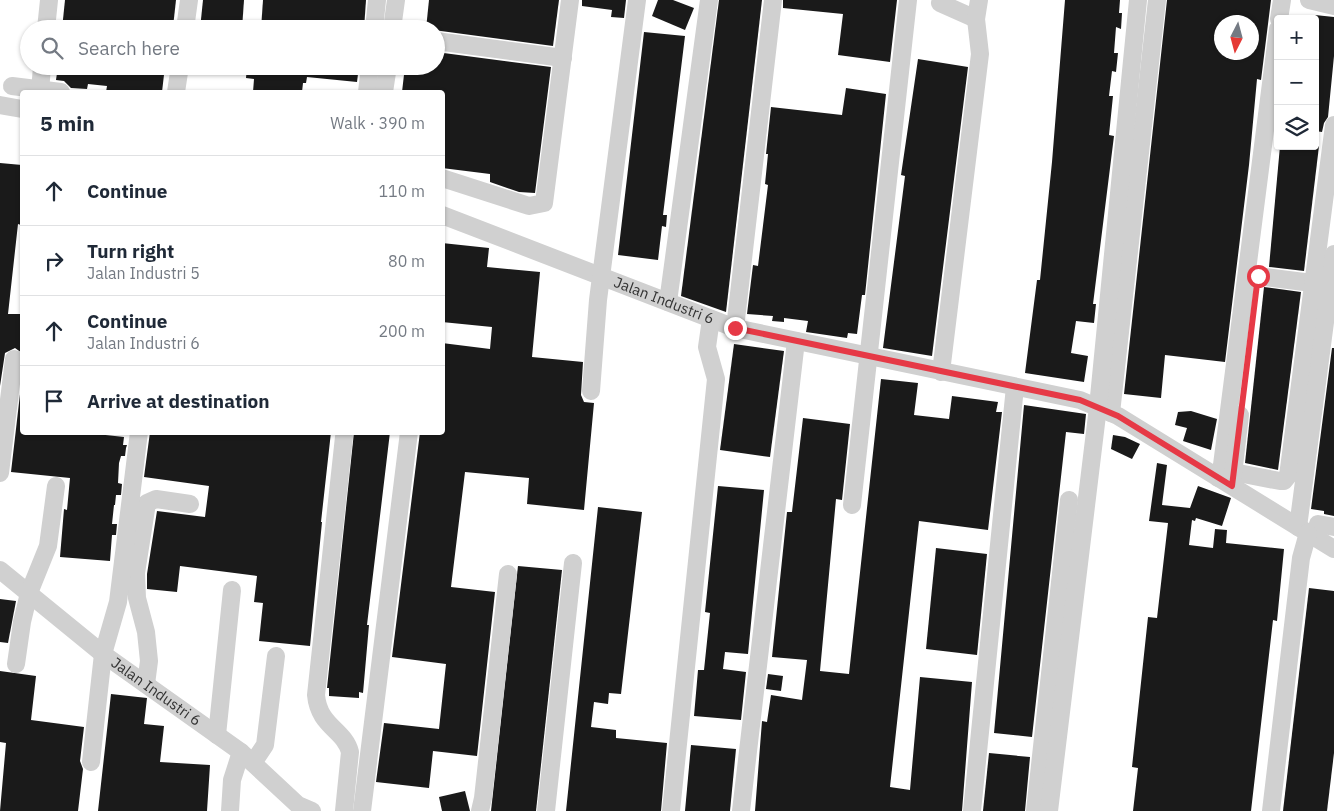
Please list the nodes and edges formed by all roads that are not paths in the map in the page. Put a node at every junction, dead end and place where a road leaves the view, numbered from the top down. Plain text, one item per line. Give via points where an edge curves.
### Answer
1 (49, 0) edge
2 (190, 0) edge
3 (377, 0) edge
4 (396, 0) edge
5 (570, 0) edge
6 (637, 0) edge
7 (709, 0) edge
8 (774, 0) edge
9 (908, 0) edge
10 (979, 0) edge
11 (1138, 0) edge
12 (1157, 0) edge
13 (1282, 0) edge
14 (1292, 0) edge
15 (1309, 0) edge
16 (940, 3) dead end
17 (1334, 6) edge
18 (1280, 15) edge
19 (1290, 15) edge
20 (976, 19) junction
21 (47, 20) edge
22 (187, 20) edge
23 (375, 20) edge
24 (393, 20) edge
25 (445, 42) edge
26 (563, 58) junction
27 (1274, 60) edge
28 (41, 75) edge
29 (179, 75) edge
30 (369, 75) edge
31 (387, 75) edge
32 (12, 86) dead end
33 (34, 90) edge
34 (40, 90) edge
35 (176, 90) edge
36 (367, 90) edge
37 (384, 90) edge
38 (0, 105) edge
39 (20, 109) edge
40 (1334, 126) edge
41 (1274, 147) edge
42 (445, 179) edge
43 (445, 215) edge
44 (1334, 254) edge
45 (603, 276) junction
46 (1258, 276) junction
47 (1312, 283) junction
48 (668, 302) junction
49 (711, 319) junction
50 (735, 328) junction
51 (796, 341) junction
52 (868, 355) junction
53 (14, 359) dead end
54 (940, 372) junction
55 (1015, 387) junction
56 (591, 391) dead end
57 (1105, 410) junction
58 (139, 435) edge
59 (409, 435) edge
60 (344, 437) dead end
61 (0, 472) edge
62 (1228, 479) junction
63 (56, 486) dead end
64 (1069, 500) dead end
65 (190, 504) dead end
66 (852, 505) dead end
67 (1314, 528) edge
68 (1334, 549) edge
69 (574, 563) dead end
70 (0, 570) edge
71 (508, 574) dead end
72 (232, 590) dead end
73 (29, 593) junction
74 (103, 654) junction
75 (276, 656) dead end
76 (16, 664) dead end
77 (146, 684) junction
78 (217, 735) junction
79 (247, 758) junction
80 (91, 762) dead end
81 (230, 811) edge
82 (312, 811) edge
83 (344, 811) edge
84 (362, 811) edge
85 (480, 811) edge
86 (546, 811) edge
87 (671, 811) edge
88 (741, 811) edge
89 (972, 811) edge
90 (1034, 811) edge
91 (1049, 811) edge
92 (1271, 811) edge

1 - 21 street
2 - 22 street
3 - 23 street
4 - 24 street
5 - 26 street
6 - 45 street
7 - 48 street
8 - 50 street
9 - 52 street
10 - 20 street
11 - 57 street
12 - 57 street
13 - 18 street
14 - 19 street
15 - 17 street
16 - 20 street
20 - 54 street via 980,54
25 - 26 street
26 - 42 street via 544,203 529,206
27 - 62 street via 1222,465
28 - 34 street
29 - 35 street
30 - 36 street
31 - 37 street
32 - 33 street
38 - 39 street
40 - 47 street
41 - 46 street
43 - 45 street, Jalan Industri 6
44 - 67 street
45 - 48 street, Jalan Industri 6
45 - 56 street
46 - 47 street
46 - 62 street
47 - 62 street via 1288,476 1280,481
48 - 49 street, Jalan Industri 6
49 - 50 street, Jalan Industri 6
49 - 87 street via 707,347 716,379
50 - 51 street, Jalan Industri 6
51 - 52 street, Jalan Industri 6
51 - 88 street
52 - 54 street, Jalan Industri 6
52 - 66 street
53 - 61 street
54 - 55 street, Jalan Industri 6
55 - 57 street, Jalan Industri 6 via 1080,400
55 - 89 street
57 - 62 street, Jalan Industri 6
57 - 91 street
58 - 74 street via 118,602
59 - 84 street
60 - 83 street via 316,695 322,718 348,745 350,752
62 - 67 street, Jalan Industri 6
63 - 73 street via 48,546
64 - 90 street
65 - 77 street via 156,499 147,503 136,573 137,598 149,661
67 - 68 street, Jalan Industri 6
67 - 92 street via 1301,558
69 - 86 street
70 - 73 street, Jalan Industri 6
71 - 85 street
72 - 78 street
73 - 74 street, Jalan Industri 6
73 - 76 street
74 - 77 street, Jalan Industri 6
74 - 80 street
75 - 79 street via 265,745
77 - 78 street, Jalan Industri 6
78 - 79 street, Jalan Industri 6
79 - 81 street via 232,780
79 - 82 street, Jalan Industri 6 via 298,805

